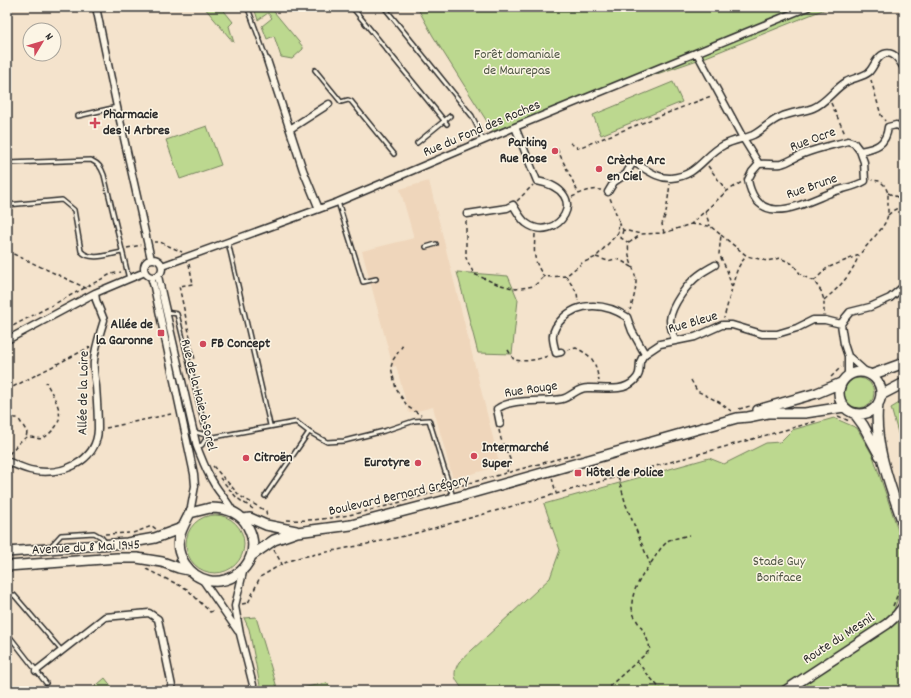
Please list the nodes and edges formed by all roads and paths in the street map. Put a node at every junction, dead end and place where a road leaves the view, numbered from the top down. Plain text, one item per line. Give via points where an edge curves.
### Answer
1 (96, 7) edge
2 (251, 7) edge
3 (352, 7) edge
4 (384, 7) edge
5 (808, 7) edge
6 (246, 8) edge
7 (697, 53) junction
8 (267, 60) joint
9 (904, 68) edge
10 (315, 70) dead end
11 (869, 72) junction
12 (719, 93) junction
13 (828, 98) junction
14 (338, 99) junction
15 (329, 104) joint
16 (117, 107) junction
17 (78, 116) dead end
18 (450, 116) dead end
19 (444, 121) junction
20 (447, 124) dead end
21 (515, 127) junction
22 (888, 127) junction
23 (904, 128) edge
24 (290, 129) junction
25 (743, 138) junction
26 (848, 140) junction
27 (483, 141) junction
28 (417, 143) dead end
29 (570, 143) dead end
30 (557, 149) dead end
31 (860, 151) junction
32 (394, 154) dead end
33 (705, 161) junction
34 (8, 162) dead end
35 (759, 164) junction
36 (671, 178) junction
37 (748, 180) junction
38 (537, 181) junction
39 (865, 181) junction
40 (727, 191) junction
41 (608, 192) junction
42 (888, 193) junction
43 (579, 194) junction
44 (567, 200) junction
45 (904, 200) edge
46 (338, 202) junction
47 (7, 204) edge
48 (513, 205) junction
49 (904, 205) edge
50 (319, 209) junction
51 (705, 211) junction
52 (467, 214) joint
53 (888, 215) junction
54 (619, 221) junction
55 (710, 226) dead end
56 (535, 228) junction
57 (622, 230) junction
58 (664, 233) junction
59 (641, 234) junction
60 (721, 236) dead end
61 (228, 241) junction
62 (629, 243) junction
63 (436, 244) dead end
64 (426, 247) dead end
65 (7, 251) edge
66 (122, 252) junction
67 (859, 255) junction
68 (747, 256) junction
69 (596, 257) junction
70 (151, 259) junction
71 (162, 266) junction
72 (632, 266) junction
73 (715, 266) dead end
74 (127, 271) junction
75 (145, 272) junction
76 (158, 276) junction
77 (566, 276) junction
78 (151, 277) junction
79 (544, 277) junction
80 (129, 279) junction
81 (376, 279) dead end
82 (814, 281) junction
83 (904, 286) edge
84 (84, 288) junction
85 (732, 288) dead end
86 (96, 293) junction
87 (824, 300) junction
88 (579, 307) junction
89 (166, 312) junction
90 (627, 317) junction
91 (825, 320) junction
92 (841, 324) junction
93 (7, 329) edge
94 (7, 340) edge
95 (675, 341) junction
96 (96, 343) junction
97 (403, 345) dead end
98 (508, 350) dead end
99 (558, 353) junction
100 (645, 354) junction
101 (848, 356) junction
102 (848, 363) junction
103 (904, 363) edge
104 (869, 374) junction
105 (848, 375) junction
106 (691, 380) dead end
107 (826, 381) dead end
108 (46, 382) dead end
109 (841, 383) junction
110 (904, 383) edge
111 (600, 388) junction
112 (7, 390) edge
113 (880, 399) junction
114 (753, 405) dead end
115 (844, 407) junction
116 (739, 409) dead end
117 (724, 413) dead end
118 (171, 414) dead end
119 (734, 414) junction
120 (835, 415) dead end
121 (854, 419) junction
122 (7, 420) edge
123 (429, 420) junction
124 (820, 420) dead end
125 (270, 426) junction
126 (499, 428) joint
127 (98, 430) junction
128 (193, 432) junction
129 (309, 432) junction
130 (207, 437) junction
131 (26, 438) junction
132 (197, 447) junction
133 (584, 452) dead end
134 (7, 457) edge
135 (7, 461) edge
136 (883, 462) junction
137 (507, 472) junction
138 (618, 476) junction
139 (451, 488) junction
140 (265, 496) dead end
141 (454, 498) junction
142 (255, 510) dead end
143 (233, 512) junction
144 (190, 513) junction
145 (260, 513) dead end
146 (267, 516) junction
147 (271, 517) dead end
148 (243, 519) junction
149 (285, 520) dead end
150 (904, 526) edge
151 (182, 528) junction
152 (297, 532) junction
153 (689, 535) dead end
154 (107, 545) junction
155 (48, 549) junction
156 (7, 552) edge
157 (251, 556) junction
158 (650, 564) junction
159 (7, 566) edge
160 (244, 568) junction
161 (188, 570) junction
162 (153, 572) dead end
163 (904, 574) edge
164 (202, 579) junction
165 (7, 596) edge
166 (239, 605) dead end
167 (904, 606) edge
168 (892, 607) dead end
169 (219, 609) dead end
170 (7, 633) edge
171 (240, 634) junction
172 (61, 650) junction
173 (637, 662) junction
174 (36, 671) junction
175 (46, 683) dead end
176 (173, 691) edge
177 (252, 691) edge
178 (604, 691) edge
179 (662, 691) edge
180 (785, 691) edge

1 - 16 street
2 - 6 lane
3 - 19 lane
4 - 27 lane via 472,116
5 - 7 street, Rue du Fond des Roches
6 - 8 lane
7 - 12 street
7 - 21 street, Rue du Fond des Roches
8 - 24 street
9 - 11 street via 891,53 878,58
10 - 14 lane
11 - 13 street via 847,81
11 - 22 path via 881,115
12 - 25 street
12 - 29 path via 578,148
13 - 25 street via 813,108 780,117 754,135
13 - 26 path
14 - 15 lane
14 - 32 lane via 343,102 351,101
15 - 24 street
16 - 17 lane
16 - 70 street
18 - 19 lane
19 - 20 lane
19 - 28 lane
21 - 27 street, Rue du Fond des Roches
21 - 38 street
22 - 23 street via 896,125
22 - 31 street via 880,145
24 - 50 street
25 - 33 street via 716,149
25 - 35 street
26 - 31 street, Rue Ocre
26 - 35 street, Rue Ocre via 812,151 788,162
27 - 46 street, Rue du Fond des Roches
30 - 43 path
31 - 39 street via 864,162
33 - 36 street via 683,176
33 - 40 path
34 - 66 lane via 91,160 98,163 104,175
35 - 37 street
36 - 41 street via 654,175 633,162 626,174 614,182
36 - 58 path via 662,224
37 - 39 street, Rue Brune via 755,199 763,206 774,209 798,206
37 - 40 path
38 - 44 street via 556,187
38 - 48 path
39 - 42 path via 880,181
40 - 51 path
41 - 43 path via 598,189
41 - 54 path
42 - 45 path
42 - 53 path
43 - 44 path
44 - 56 street via 568,206 560,220 545,229
46 - 50 street, Rue du Fond des Roches
46 - 81 lane via 363,282
47 - 66 lane via 62,200 74,210 83,255 91,258
48 - 52 street
48 - 56 street via 526,223
49 - 53 path
50 - 61 street, Rue du Fond des Roches
51 - 55 path
51 - 58 path via 691,224
52 - 79 path via 466,258 474,274 516,289 534,286
53 - 67 path via 882,228
54 - 57 path
54 - 69 path via 618,233
56 - 79 path via 535,262
57 - 59 path
57 - 62 path via 621,238
58 - 59 path
59 - 62 path
60 - 68 path
61 - 71 street, Rue du Fond des Roches
61 - 125 lane
62 - 72 path via 627,250
63 - 64 lane
65 - 84 path
66 - 74 lane
67 - 82 path via 827,268
67 - 87 path via 854,268 840,286
68 - 82 path via 767,261 780,258 793,264 801,275
68 - 85 path via 738,267
69 - 72 path via 608,261 620,260
69 - 77 path via 582,263
70 - 71 street via 159,260
70 - 75 street via 144,265
71 - 76 street
72 - 90 path via 636,282 634,299
73 - 95 street via 693,280 676,303 670,318
74 - 80 lane
74 - 84 path via 111,274
75 - 78 street
75 - 80 street
76 - 78 street
76 - 89 street, Rue de la Haie à Sorel
77 - 79 path
77 - 88 path via 577,293
78 - 144 street, Rue de la Haie à Sorel via 194,474 195,486
80 - 86 street
82 - 87 path
83 - 92 street via 890,298 850,312
84 - 86 path
84 - 93 path
86 - 94 street
86 - 96 street, Allée de la Loire via 104,320
87 - 91 path
88 - 90 street via 606,307
88 - 99 street via 571,311 556,326 552,336
89 - 128 street, Rue de la Haie à Sorel
89 - 130 lane via 177,314
90 - 100 street
91 - 92 street, Rue Bleue
91 - 95 street, Rue Bleue via 813,320 777,334 762,334 732,325 722,325 695,337
92 - 101 street
95 - 100 street, Rue Bleue via 660,344
96 - 112 path
96 - 127 street, Allée de la Loire via 94,363
97 - 123 path via 391,367 396,389 408,407
98 - 99 path via 514,360 522,362
99 - 111 path via 576,348 589,355 596,367
100 - 111 street, Rue Rouge via 640,361 640,373 634,382 614,389
101 - 102 street
101 - 104 street
102 - 105 street
102 - 107 path
103 - 104 street
104 - 105 street
104 - 113 street via 879,384
105 - 109 street
106 - 119 path via 698,391 719,402
108 - 131 path via 60,411 58,426 43,438
109 - 115 street via 838,396
109 - 119 street, Boulevard Bernard Grégory via 817,393 747,413
110 - 113 street
111 - 126 street, Rue Rouge via 586,387 564,399 502,405 497,409
113 - 121 street via 871,411
113 - 136 street via 877,420
114 - 116 path
115 - 119 street, Boulevard Bernard Grégory via 805,413 768,412 748,417
115 - 121 street
117 - 119 path
118 - 127 path
119 - 141 street, Boulevard Bernard Grégory
120 - 121 path
121 - 136 street via 863,425
122 - 131 path via 18,418 27,432
123 - 129 lane via 414,421 344,441 327,442
123 - 139 lane
124 - 138 path
125 - 129 lane via 296,422
125 - 130 lane
126 - 137 path via 510,459
127 - 135 street, Allée de la Loire via 88,456 73,467 56,472 30,470
128 - 130 lane
128 - 132 street, Rue de la Haie à Sorel
129 - 140 lane
130 - 132 lane via 202,445
131 - 134 path via 22,439
132 - 143 street, Rue de la Haie à Sorel via 212,482
133 - 137 path
136 - 150 street
137 - 139 path
138 - 158 path via 626,505
138 - 166 path via 409,535 297,558 264,574 248,603
139 - 141 lane
139 - 149 path via 372,510 336,517
141 - 152 street, Boulevard Bernard Grégory via 351,525
142 - 146 path via 237,498 211,465 240,496 266,511
143 - 144 street via 210,508
143 - 148 street
144 - 151 street
145 - 146 path
146 - 147 path
148 - 152 street, Boulevard Bernard Grégory via 250,518 266,525
148 - 157 street via 252,536
151 - 154 street, Avenue du 8 Mai 1945 via 155,538
151 - 161 street via 179,550
152 - 157 street, Boulevard Bernard Grégory via 274,540
153 - 158 path via 669,540
154 - 155 street, Avenue du 8 Mai 1945
154 - 155 lane via 101,537 88,533 61,535
155 - 156 street, Avenue du 8 Mai 1945
157 - 160 street
158 - 173 path via 633,594 632,608 635,618 650,643 650,650
159 - 161 street, Avenue du 8 Mai 1945 via 137,558
160 - 164 street via 236,576 225,580 214,582
160 - 171 street via 235,606
161 - 164 street
162 - 169 path via 187,589 210,612
163 - 168 path
164 - 171 street
165 - 172 lane via 14,595
167 - 180 street, Route du Mesnil via 886,624
170 - 174 lane
171 - 177 street
172 - 174 street
172 - 176 street via 105,617 149,613 158,619
173 - 178 path
173 - 179 path
174 - 175 lane

